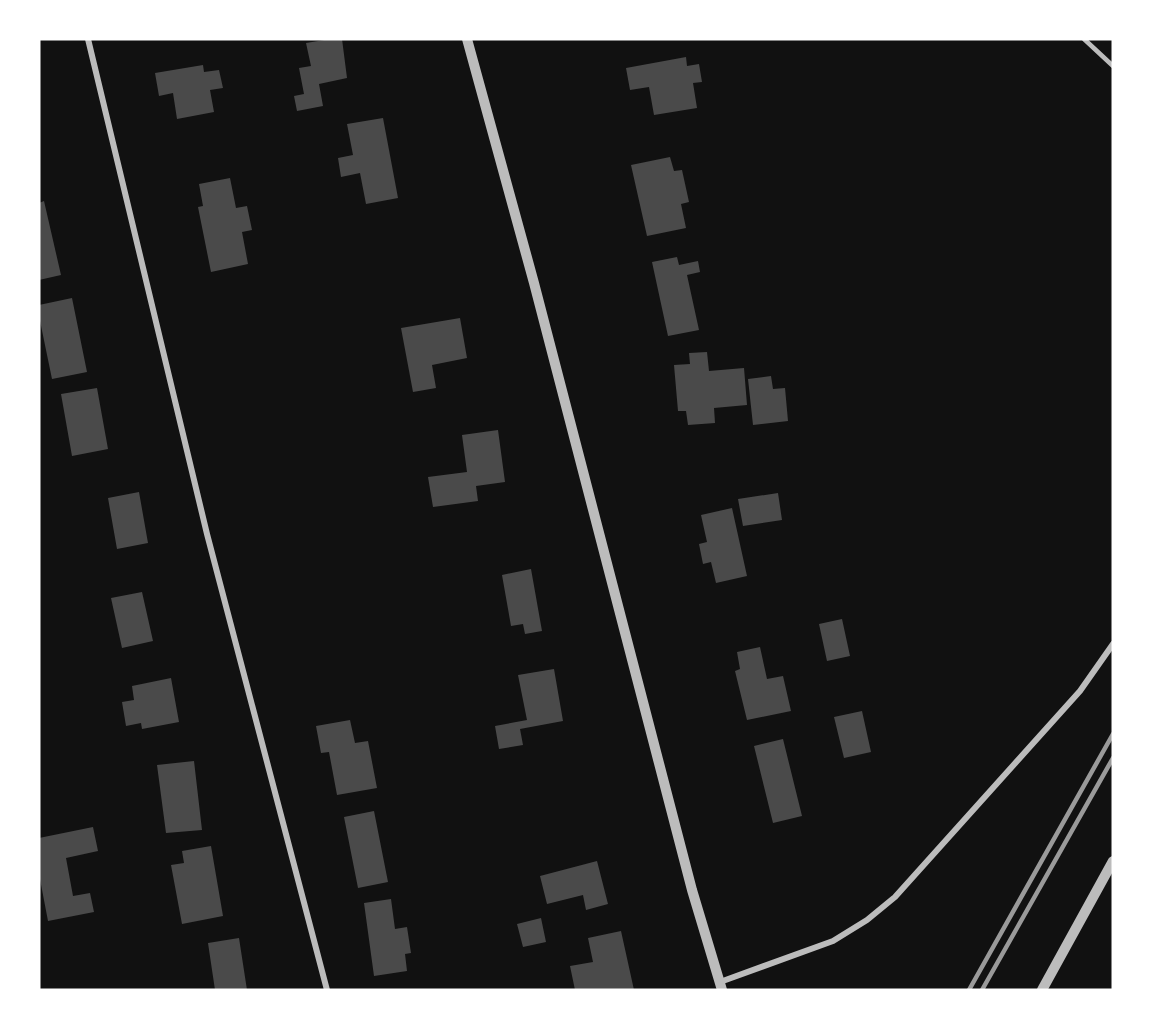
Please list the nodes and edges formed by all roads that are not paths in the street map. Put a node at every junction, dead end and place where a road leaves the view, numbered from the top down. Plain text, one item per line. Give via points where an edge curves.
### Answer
1 (88, 39) edge
2 (467, 39) edge
3 (1084, 39) edge
4 (1113, 66) edge
5 (1113, 644) edge
6 (1113, 861) edge
7 (721, 986) edge
8 (327, 990) edge
9 (1042, 990) edge

1 - 8 street via 207,534
2 - 7 street via 692,890
3 - 4 lane
5 - 7 street via 1080,691 895,897 832,941
6 - 9 street

